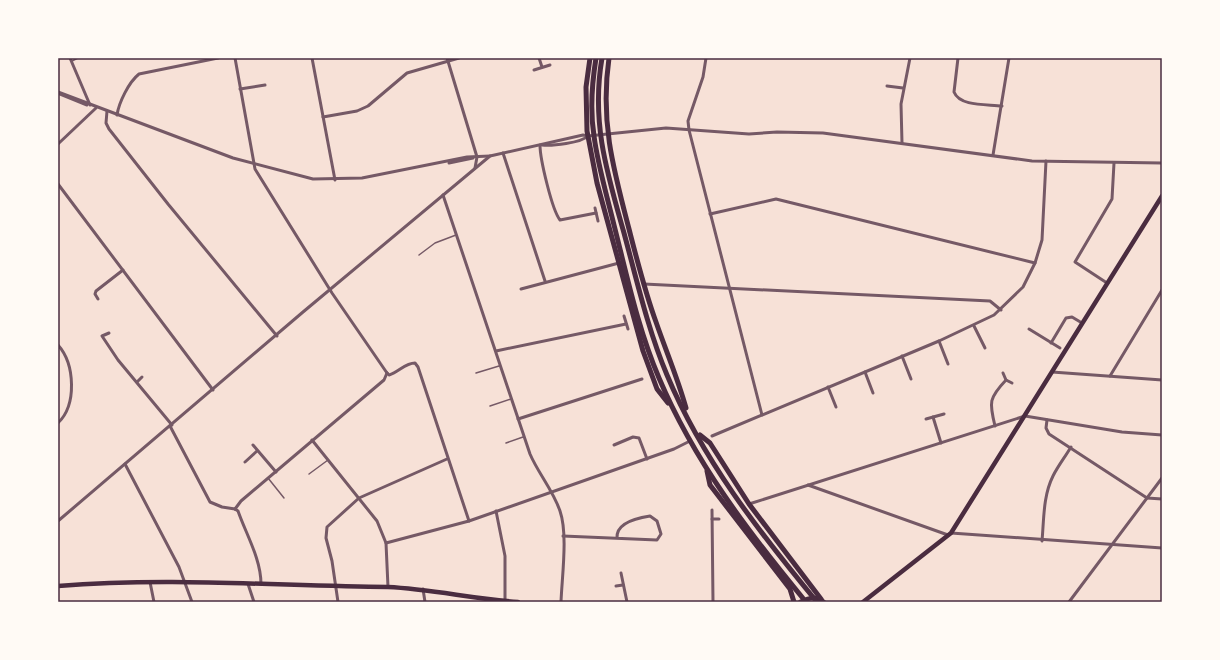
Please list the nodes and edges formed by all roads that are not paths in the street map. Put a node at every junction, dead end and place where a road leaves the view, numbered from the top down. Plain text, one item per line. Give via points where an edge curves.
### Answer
1 (78, 58) edge
2 (218, 58) edge
3 (235, 58) edge
4 (312, 58) edge
5 (459, 58) edge
6 (539, 58) edge
7 (590, 58) edge
8 (596, 58) edge
9 (602, 58) edge
10 (609, 58) edge
11 (706, 58) edge
12 (910, 58) edge
13 (958, 58) edge
14 (1009, 58) edge
15 (71, 60) edge
16 (447, 60) edge
17 (550, 65) dead end
18 (542, 67) junction
19 (534, 70) dead end
20 (264, 85) dead end
21 (596, 85) junction
22 (605, 86) junction
23 (887, 86) dead end
24 (903, 88) junction
25 (240, 89) junction
26 (90, 105) junction
27 (1002, 106) junction
28 (96, 108) junction
29 (107, 111) junction
30 (117, 115) junction
31 (323, 117) junction
32 (689, 130) junction
33 (605, 133) junction
34 (590, 136) junction
35 (902, 143) junction
36 (58, 144) edge
37 (540, 145) junction
38 (503, 153) junction
39 (993, 155) junction
40 (490, 156) junction
41 (477, 157) junction
42 (1046, 162) junction
43 (1114, 163) junction
44 (593, 164) junction
45 (1162, 164) edge
46 (254, 165) junction
47 (475, 168) junction
48 (335, 180) junction
49 (58, 184) edge
50 (443, 195) junction
51 (1162, 196) edge
52 (595, 208) dead end
53 (596, 213) junction
54 (710, 214) junction
55 (598, 220) dead end
56 (458, 235) junction
57 (419, 255) dead end
58 (619, 263) junction
59 (1035, 263) junction
60 (123, 270) junction
61 (545, 281) junction
62 (1107, 283) junction
63 (644, 284) junction
64 (730, 287) junction
65 (521, 289) dead end
66 (330, 290) junction
67 (1162, 290) edge
68 (98, 299) dead end
69 (1001, 310) junction
70 (624, 316) dead end
71 (1082, 323) junction
72 (626, 324) junction
73 (974, 326) junction
74 (628, 329) dead end
75 (1029, 329) dead end
76 (109, 333) dead end
77 (277, 336) junction
78 (939, 341) junction
79 (1051, 343) junction
80 (58, 345) edge
81 (984, 348) dead end
82 (1060, 348) dead end
83 (496, 351) junction
84 (902, 356) junction
85 (948, 364) dead end
86 (500, 366) junction
87 (865, 372) junction
88 (1052, 372) junction
89 (387, 373) junction
90 (476, 373) dead end
91 (1003, 373) dead end
92 (1110, 376) junction
93 (142, 378) dead end
94 (642, 379) dead end
95 (911, 379) dead end
96 (1006, 380) junction
97 (1162, 380) edge
98 (137, 382) junction
99 (1012, 383) dead end
100 (828, 387) junction
101 (213, 390) junction
102 (873, 393) dead end
103 (512, 399) junction
104 (490, 406) dead end
105 (836, 407) dead end
106 (674, 410) junction
107 (944, 414) dead end
108 (762, 415) junction
109 (1025, 416) junction
110 (933, 417) junction
111 (518, 419) junction
112 (689, 419) junction
113 (926, 419) dead end
114 (1047, 420) junction
115 (58, 423) edge
116 (171, 426) junction
117 (995, 426) junction
118 (696, 432) junction
119 (1162, 435) edge
120 (712, 436) dead end
121 (524, 437) junction
122 (312, 440) junction
123 (690, 441) junction
124 (506, 444) dead end
125 (941, 444) junction
126 (253, 445) dead end
127 (614, 445) dead end
128 (1071, 447) junction
129 (257, 451) junction
130 (646, 458) junction
131 (447, 459) junction
132 (328, 460) junction
133 (245, 462) dead end
134 (125, 464) junction
135 (706, 469) junction
136 (276, 472) junction
137 (309, 474) dead end
138 (268, 478) junction
139 (1162, 478) edge
140 (808, 485) junction
141 (552, 492) junction
142 (284, 498) dead end
143 (359, 498) junction
144 (1147, 498) junction
145 (1162, 499) edge
146 (749, 504) junction
147 (235, 509) junction
148 (712, 510) dead end
149 (496, 511) junction
150 (712, 519) junction
151 (719, 519) dead end
152 (58, 521) edge
153 (469, 521) junction
154 (950, 534) junction
155 (563, 536) junction
156 (617, 538) junction
157 (1042, 541) junction
158 (386, 543) junction
159 (1111, 545) junction
160 (1162, 548) edge
161 (621, 573) dead end
162 (150, 582) junction
163 (186, 583) junction
164 (248, 584) junction
165 (261, 584) junction
166 (624, 585) junction
167 (58, 586) edge
168 (335, 586) junction
169 (616, 586) dead end
170 (388, 587) junction
171 (423, 589) junction
172 (820, 600) edge
173 (487, 601) edge
174 (505, 601) edge
175 (154, 602) edge
176 (192, 602) edge
177 (254, 602) edge
178 (338, 602) edge
179 (425, 602) edge
180 (518, 602) edge
181 (561, 602) edge
182 (627, 602) edge
183 (713, 602) edge
184 (794, 602) edge
185 (800, 602) edge
186 (806, 602) edge
187 (863, 602) edge
188 (1069, 602) edge

1 - 15 lane
2 - 30 street via 139,74 129,86
3 - 25 street
4 - 31 street
5 - 16 street
6 - 18 street
7 - 34 highway via 586,87
8 - 21 highway
9 - 21 highway
10 - 22 highway
11 - 32 street via 703,77 688,121
12 - 24 street
13 - 27 street via 954,92 956,97 963,101
14 - 27 street
15 - 26 street
16 - 31 street via 407,73 368,106 357,111
16 - 41 street
17 - 18 street
18 - 19 street
20 - 25 street
21 - 106 highway via 594,136 612,219 648,352
21 - 112 highway via 602,148 619,217 649,324 667,376
22 - 33 highway
22 - 34 highway via 592,111
23 - 24 street
24 - 35 street
25 - 46 street
26 - 26 street via 65,97 58,92 77,98
26 - 28 street
27 - 39 street
28 - 29 street
28 - 36 street
29 - 30 street
29 - 77 street via 106,123 109,129
30 - 46 street
31 - 48 street
32 - 33 street via 666,128
32 - 35 street via 749,134 823,134
32 - 54 street
33 - 34 street
33 - 44 highway via 604,144
33 - 63 highway
34 - 37 street via 551,146
34 - 44 highway
35 - 39 street
37 - 38 street
37 - 53 street via 540,154 560,220
38 - 40 street
38 - 61 street
39 - 42 street
40 - 41 street
40 - 47 street
41 - 47 street
41 - 48 street via 468,161
42 - 43 street
42 - 59 street via 1042,240
43 - 45 street
43 - 62 street via 1112,199 1075,262
44 - 58 highway
46 - 48 street via 313,179
46 - 66 street
47 - 50 street
49 - 60 street
50 - 56 street
50 - 66 street
51 - 62 main road
52 - 53 street
53 - 55 street
54 - 59 street via 776,199
54 - 64 street
56 - 57 lane via 435,244
56 - 83 street
58 - 61 street
58 - 106 highway via 642,351 657,389
59 - 69 street via 1023,287
60 - 68 street via 96,291
60 - 101 street
61 - 65 street
62 - 71 main road
63 - 64 street
63 - 112 highway
64 - 69 street via 990,301
64 - 108 street
66 - 77 street
66 - 89 street
67 - 92 street
69 - 73 street
70 - 72 street
71 - 79 street via 1072,317 1066,318
71 - 88 main road
72 - 74 street
72 - 83 street
73 - 78 street
73 - 81 street
75 - 79 street
76 - 98 street via 102,336
77 - 101 street
78 - 84 street
78 - 85 street
79 - 82 street
80 - 115 street via 69,363 71,379 66,409
83 - 86 street
84 - 87 street
84 - 95 street
86 - 90 lane
86 - 103 street
87 - 100 street
87 - 102 street
88 - 92 street
88 - 109 main road
89 - 122 street via 384,380
89 - 131 street via 393,374 411,363 418,366
91 - 96 street
92 - 97 street
93 - 98 street
94 - 111 street
96 - 99 street
96 - 117 street via 991,398 990,406
98 - 116 street
100 - 105 street
100 - 108 street
101 - 116 street
103 - 104 lane
103 - 111 street
106 - 123 highway
107 - 110 street
108 - 120 street
109 - 114 street
109 - 117 street
109 - 154 main road
110 - 113 street
110 - 125 street
111 - 121 street
112 - 118 highway
114 - 119 street via 1122,432
114 - 128 street via 1046,428 1049,434
116 - 134 street
116 - 147 street via 210,502
117 - 125 street
118 - 146 highway via 710,443
118 - 172 highway via 714,464 746,510
121 - 124 lane
121 - 141 street via 534,464
122 - 132 street
122 - 136 street
123 - 130 street
123 - 135 highway
125 - 140 street
126 - 129 street
127 - 130 street via 633,437 639,438
128 - 144 street
128 - 157 street via 1053,476 1048,490 1044,505
129 - 133 street
129 - 136 street
130 - 141 street
131 - 143 street
131 - 153 street
132 - 137 lane
132 - 143 street
134 - 152 street
134 - 163 street
135 - 184 highway via 710,485 790,589
135 - 186 highway via 742,522
136 - 138 street
138 - 142 lane
138 - 147 street
139 - 144 street
140 - 146 street
140 - 154 street
141 - 149 street
141 - 155 street via 562,518
143 - 158 street via 377,521
143 - 168 street via 327,526 326,538
144 - 145 street
144 - 159 street
146 - 172 highway
147 - 165 street via 238,511 261,574
148 - 150 street
149 - 153 street
149 - 174 street via 505,556
150 - 151 street
150 - 183 street via 715,549
153 - 158 street
154 - 157 street
154 - 187 main road
155 - 156 street
155 - 181 street
156 - 156 street via 657,540 661,534 657,521 650,516 620,527
157 - 159 street
158 - 170 street
159 - 160 street
159 - 188 street
161 - 166 street
162 - 163 main road
162 - 167 main road via 103,582
162 - 175 street
163 - 164 main road
163 - 176 street
164 - 165 main road
164 - 177 street
165 - 168 main road
166 - 169 street
166 - 182 street
168 - 170 main road
168 - 178 street
170 - 171 main road
171 - 173 main road
171 - 179 street
172 - 185 main road via 807,598
173 - 174 main road
174 - 180 main road

